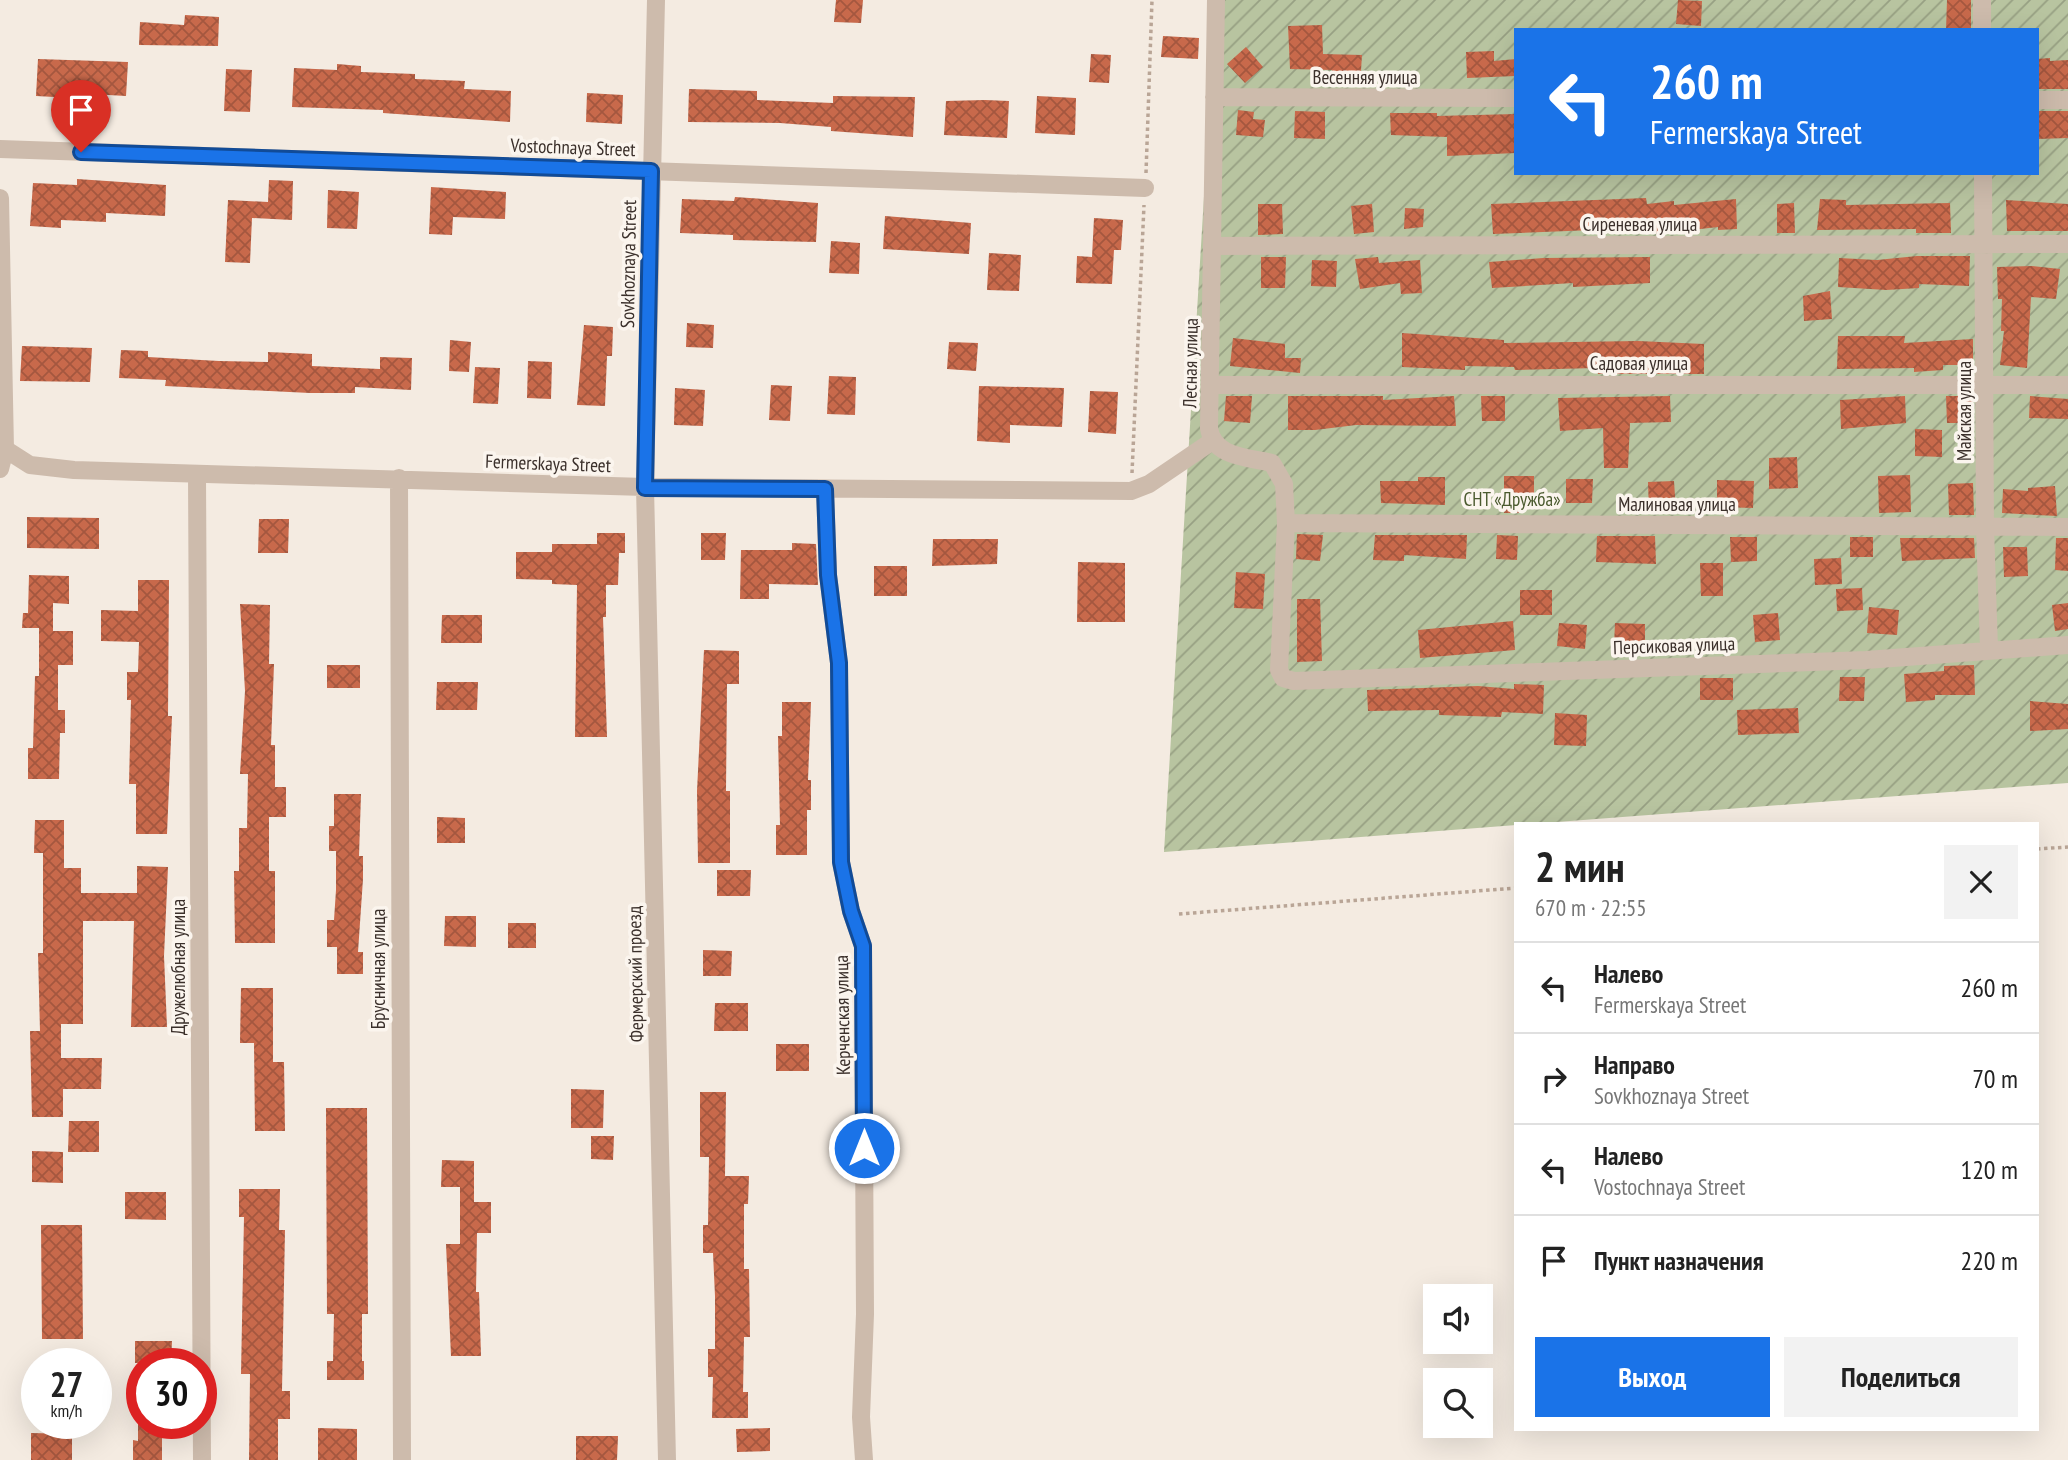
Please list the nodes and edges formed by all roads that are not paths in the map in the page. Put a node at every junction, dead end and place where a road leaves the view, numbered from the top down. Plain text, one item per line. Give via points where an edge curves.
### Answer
1 (656, 0) edge
2 (1216, 0) edge
3 (1982, 0) edge
4 (1982, 28) edge
5 (1214, 97) junction
6 (1514, 98) edge
7 (2039, 100) edge
8 (2068, 100) edge
9 (0, 149) edge
10 (651, 171) junction
11 (1983, 175) edge
12 (1145, 188) road end
13 (0, 198) edge
14 (1984, 244) junction
15 (2068, 244) edge
16 (1212, 246) junction
17 (1985, 384) junction
18 (1211, 385) junction
19 (2068, 385) edge
20 (2, 390) edge
21 (1211, 442) junction
22 (5, 449) junction
23 (0, 469) edge
24 (197, 474) junction
25 (399, 478) junction
26 (645, 488) junction
27 (825, 489) junction
28 (1286, 523) junction
29 (1985, 527) junction
30 (2068, 527) edge
31 (2068, 645) edge
32 (1989, 649) junction
33 (202, 1460) edge
34 (402, 1460) edge
35 (667, 1460) edge
36 (864, 1460) edge

1 - 10 street, Sovkhoznaya Street
2 - 5 street, Лесная улица
3 - 4 street
5 - 6 street, Весенняя улица
5 - 16 street, Лесная улица
7 - 8 street
9 - 10 street, Vostochnaya Street
10 - 12 street, Vostochnaya Street
10 - 26 street, Sovkhoznaya Street
11 - 14 street, Майская улица
13 - 20 street
14 - 15 street, Сиреневая улица
14 - 16 street, Сиреневая улица
14 - 17 street, Майская улица
16 - 18 street, Лесная улица
17 - 18 street, Садовая улица
17 - 19 street, Садовая улица
17 - 29 street, Майская улица
18 - 21 street, Лесная улица
20 - 22 street
21 - 27 street, Fermerskaya Street via 1131,491
21 - 28 street via 1219,450 1272,463 1284,484
22 - 23 street
22 - 24 street, Fermerskaya Street via 30,465
24 - 25 street, Fermerskaya Street
24 - 33 street, Дружелюбная улица
25 - 26 street, Fermerskaya Street
25 - 34 street, Брусничная улица
26 - 27 street, Fermerskaya Street
26 - 35 street, Фермерский проезд
27 - 36 street, Керченская улица via 828,575 839,663 841,862 863,946
28 - 29 street, Малиновая улица
28 - 32 street, Персиковая улица via 1279,670 1283,678 1294,681 1866,660
29 - 30 street, Малиновая улица
29 - 32 street, Майская улица
31 - 32 street, Персиковая улица

